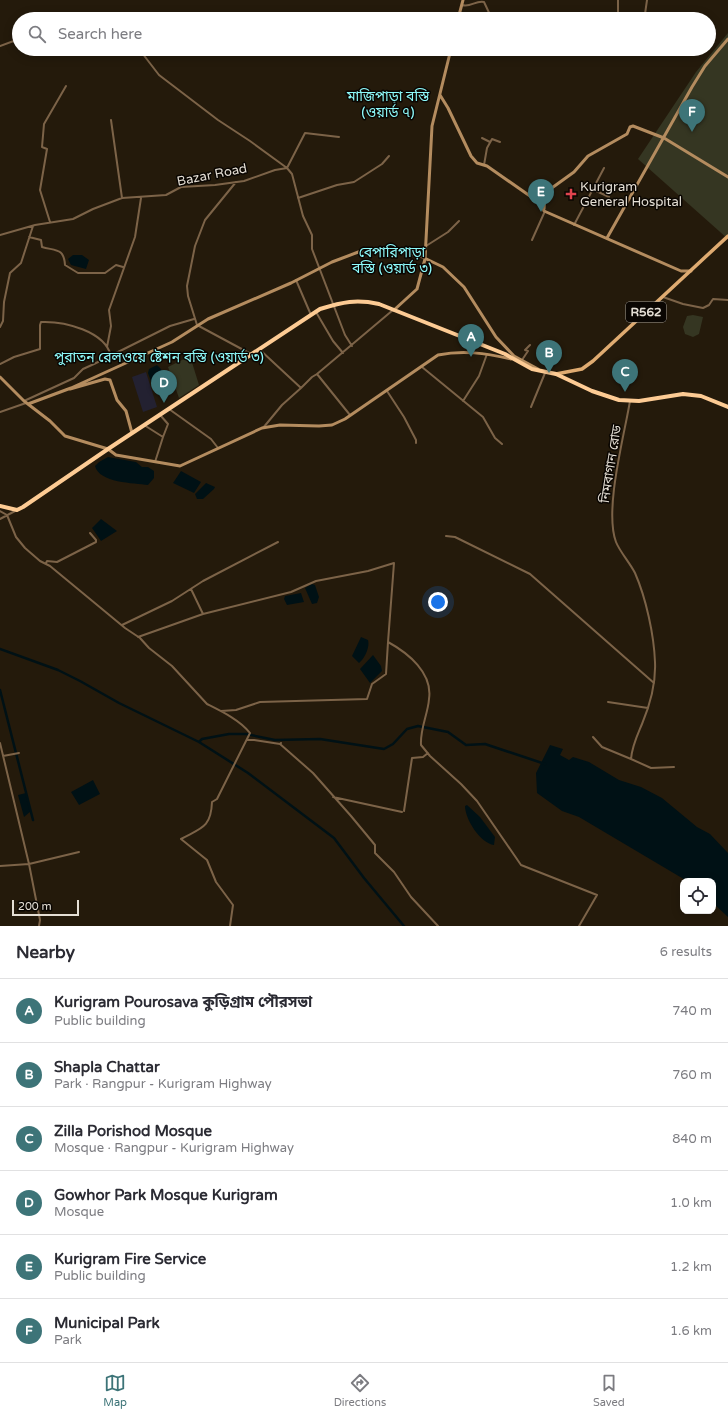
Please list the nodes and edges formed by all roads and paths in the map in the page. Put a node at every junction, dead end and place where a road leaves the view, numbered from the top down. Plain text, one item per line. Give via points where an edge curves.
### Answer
1 (463, 0) edge
2 (618, 0) edge
3 (647, 0) edge
4 (462, 5) junction
5 (460, 12) edge
6 (489, 12) edge
7 (618, 12) edge
8 (645, 12) edge
9 (728, 39) edge
10 (12, 42) edge
11 (0, 46) edge
12 (716, 53) edge
13 (144, 56) edge
14 (449, 56) edge
15 (714, 56) edge
16 (66, 86) dead end
17 (440, 95) junction
18 (111, 120) dead end
19 (339, 137) dead end
20 (482, 138) dead end
21 (664, 138) junction
22 (490, 142) junction
23 (500, 142) dead end
24 (389, 156) dead end
25 (484, 165) junction
26 (287, 168) junction
27 (604, 168) dead end
28 (728, 177) edge
29 (237, 182) junction
30 (592, 189) junction
31 (122, 198) junction
32 (141, 198) junction
33 (298, 198) junction
34 (609, 198) dead end
35 (544, 211) junction
36 (459, 221) dead end
37 (50, 222) junction
38 (574, 225) junction
39 (33, 226) junction
40 (0, 235) edge
41 (728, 236) edge
42 (29, 237) junction
43 (607, 238) junction
44 (532, 240) dead end
45 (425, 246) junction
46 (425, 259) junction
47 (123, 267) junction
48 (319, 269) junction
49 (681, 271) junction
50 (691, 271) junction
51 (684, 277) junction
52 (296, 280) junction
53 (662, 297) junction
54 (728, 300) edge
55 (334, 305) junction
56 (394, 310) junction
57 (316, 312) junction
58 (311, 315) junction
59 (194, 318) junction
60 (197, 325) junction
61 (0, 327) edge
62 (530, 345) dead end
63 (352, 346) junction
64 (107, 347) junction
65 (259, 349) junction
66 (343, 353) junction
67 (251, 354) junction
68 (487, 354) junction
69 (111, 356) junction
70 (513, 359) junction
71 (522, 360) junction
72 (0, 364) edge
73 (422, 367) junction
74 (545, 373) junction
75 (317, 374) junction
76 (556, 374) junction
77 (0, 377) edge
78 (301, 388) junction
79 (66, 390) junction
80 (386, 390) junction
81 (463, 401) junction
82 (630, 401) junction
83 (26, 403) junction
84 (531, 407) dead end
85 (728, 407) edge
86 (169, 409) junction
87 (0, 412) edge
88 (160, 415) junction
89 (350, 415) junction
90 (144, 425) junction
91 (262, 428) junction
92 (132, 433) junction
93 (163, 437) junction
94 (416, 443) dead end
95 (502, 444) dead end
96 (108, 449) junction
97 (219, 449) junction
98 (155, 462) junction
99 (0, 506) edge
100 (17, 510) junction
101 (0, 511) edge
102 (7, 516) junction
103 (0, 519) edge
104 (90, 533) dead end
105 (446, 536) dead end
106 (278, 542) dead end
107 (46, 564) junction
108 (191, 589) junction
109 (204, 614) junction
110 (122, 625) junction
111 (138, 636) junction
112 (388, 642) junction
113 (654, 683) junction
114 (608, 702) dead end
115 (648, 708) junction
116 (220, 711) junction
117 (593, 737) dead end
118 (247, 741) junction
119 (0, 743) edge
120 (19, 753) dead end
121 (428, 754) junction
122 (3, 756) junction
123 (631, 759) junction
124 (674, 767) dead end
125 (333, 797) junction
126 (79, 852) dead end
127 (29, 864) junction
128 (0, 866) edge
129 (40, 926) edge
130 (230, 926) edge
131 (438, 926) edge
132 (579, 926) edge

1 - 4 street
2 - 7 street
3 - 8 street
4 - 5 street
4 - 6 street via 468,6 481,1
9 - 12 street
10 - 11 street
13 - 26 street via 159,75
14 - 17 street
15 - 21 street via 705,66
16 - 37 street via 44,124 42,147 47,149 40,190
17 - 25 street via 471,156 477,163
17 - 45 street via 432,126
18 - 31 street
19 - 26 street via 305,133
20 - 22 street
21 - 28 street
21 - 35 street via 630,127 627,134 588,156 574,172 549,190 545,196
21 - 43 street
22 - 23 street via 494,139
22 - 25 street
24 - 33 street via 382,164 354,182
25 - 35 street via 530,196
26 - 29 street, Bazar Road
26 - 33 street via 292,174
27 - 30 street
29 - 32 street, Bazar Road via 181,187 166,195
29 - 59 street via 200,231 187,286
30 - 34 street
30 - 38 street
31 - 32 street, Bazar Road
31 - 37 street via 73,219
32 - 47 street via 135,237
33 - 48 street via 302,216 312,235 312,249
35 - 38 street
35 - 44 street
36 - 45 street via 448,232
37 - 39 street
38 - 43 street
39 - 40 street
39 - 42 street
41 - 50 main road, R562
42 - 47 street via 41,240 42,247 60,252 64,255 65,265 78,273 105,273 116,265
42 - 61 street via 22,263 10,273
43 - 49 street
45 - 46 street
46 - 48 street via 395,250 361,251
46 - 56 street via 417,289
46 - 71 street via 443,267 460,282 496,337 514,356
47 - 64 street via 109,310 111,326
48 - 52 street
48 - 55 street
49 - 50 street
49 - 51 street
50 - 51 main road, R562
51 - 53 main road, R562
52 - 58 street
52 - 60 street
53 - 54 street via 703,308 713,299
53 - 76 main road, R562 via 592,361 582,368
55 - 56 highway via 345,301 363,301
55 - 57 highway
55 - 63 street
56 - 63 street
56 - 70 highway
57 - 58 highway
57 - 66 street
58 - 65 highway
59 - 60 street
59 - 69 street via 170,326
60 - 67 street
60 - 79 street via 172,342
62 - 71 street via 525,350 528,351
63 - 66 street
64 - 69 street
64 - 72 street via 103,341 74,326 58,322 41,322 40,349
65 - 67 highway
65 - 78 street
66 - 75 street
67 - 86 highway
68 - 70 street
68 - 73 street via 456,351 438,355
68 - 81 street via 479,376
69 - 83 street via 83,369 74,378
70 - 74 highway
71 - 74 street
73 - 80 street
73 - 81 street
74 - 76 highway
74 - 84 street
75 - 78 street
75 - 89 street
76 - 82 highway via 592,391
77 - 83 street
78 - 91 street
79 - 83 street
79 - 92 street via 105,379 110,380 116,400 126,411
80 - 89 street
80 - 94 street via 404,417
81 - 95 street via 487,420 495,438
82 - 85 highway via 683,394 700,396
82 - 113 street, নিমবাগান রোড via 612,497 613,520 616,543 636,574 649,620 655,663
83 - 87 street
83 - 96 street via 50,420 66,437
86 - 88 highway
86 - 97 street via 211,439
88 - 90 highway
88 - 93 street via 168,424
89 - 91 street via 332,425 280,425
90 - 92 highway
90 - 93 street
91 - 97 street
92 - 96 highway
93 - 98 street
96 - 98 street via 116,455
96 - 100 highway
97 - 98 street via 180,466
99 - 100 highway
100 - 102 street
101 - 102 street
102 - 103 street
102 - 107 street via 21,544
104 - 107 street via 96,542 60,561 47,561
105 - 113 street via 455,537 530,574
106 - 108 street
107 - 110 street
108 - 109 street
108 - 110 street
109 - 111 street
109 - 112 street via 291,592 316,581 394,564
110 - 111 street
111 - 116 street via 172,666 202,698
112 - 116 street via 386,674 372,684 367,699 265,701 236,710
112 - 121 street via 400,649 426,675 430,698 421,745
113 - 115 street, নিমবাগান রোড
114 - 115 street
115 - 123 street, নিমবাগান রোড via 632,747
116 - 118 street via 249,731
117 - 123 street via 602,747
118 - 125 street via 280,744 313,773
118 - 130 street via 217,799 212,802 211,814 205,826 181,839 207,860 216,882 233,904
119 - 122 street
120 - 122 street
121 - 125 street via 412,758 403,811
121 - 132 street via 477,801 521,866 596,895
122 - 127 street
123 - 124 street via 651,768
125 - 131 street via 374,845 375,853
126 - 127 street
127 - 128 street
127 - 129 street

